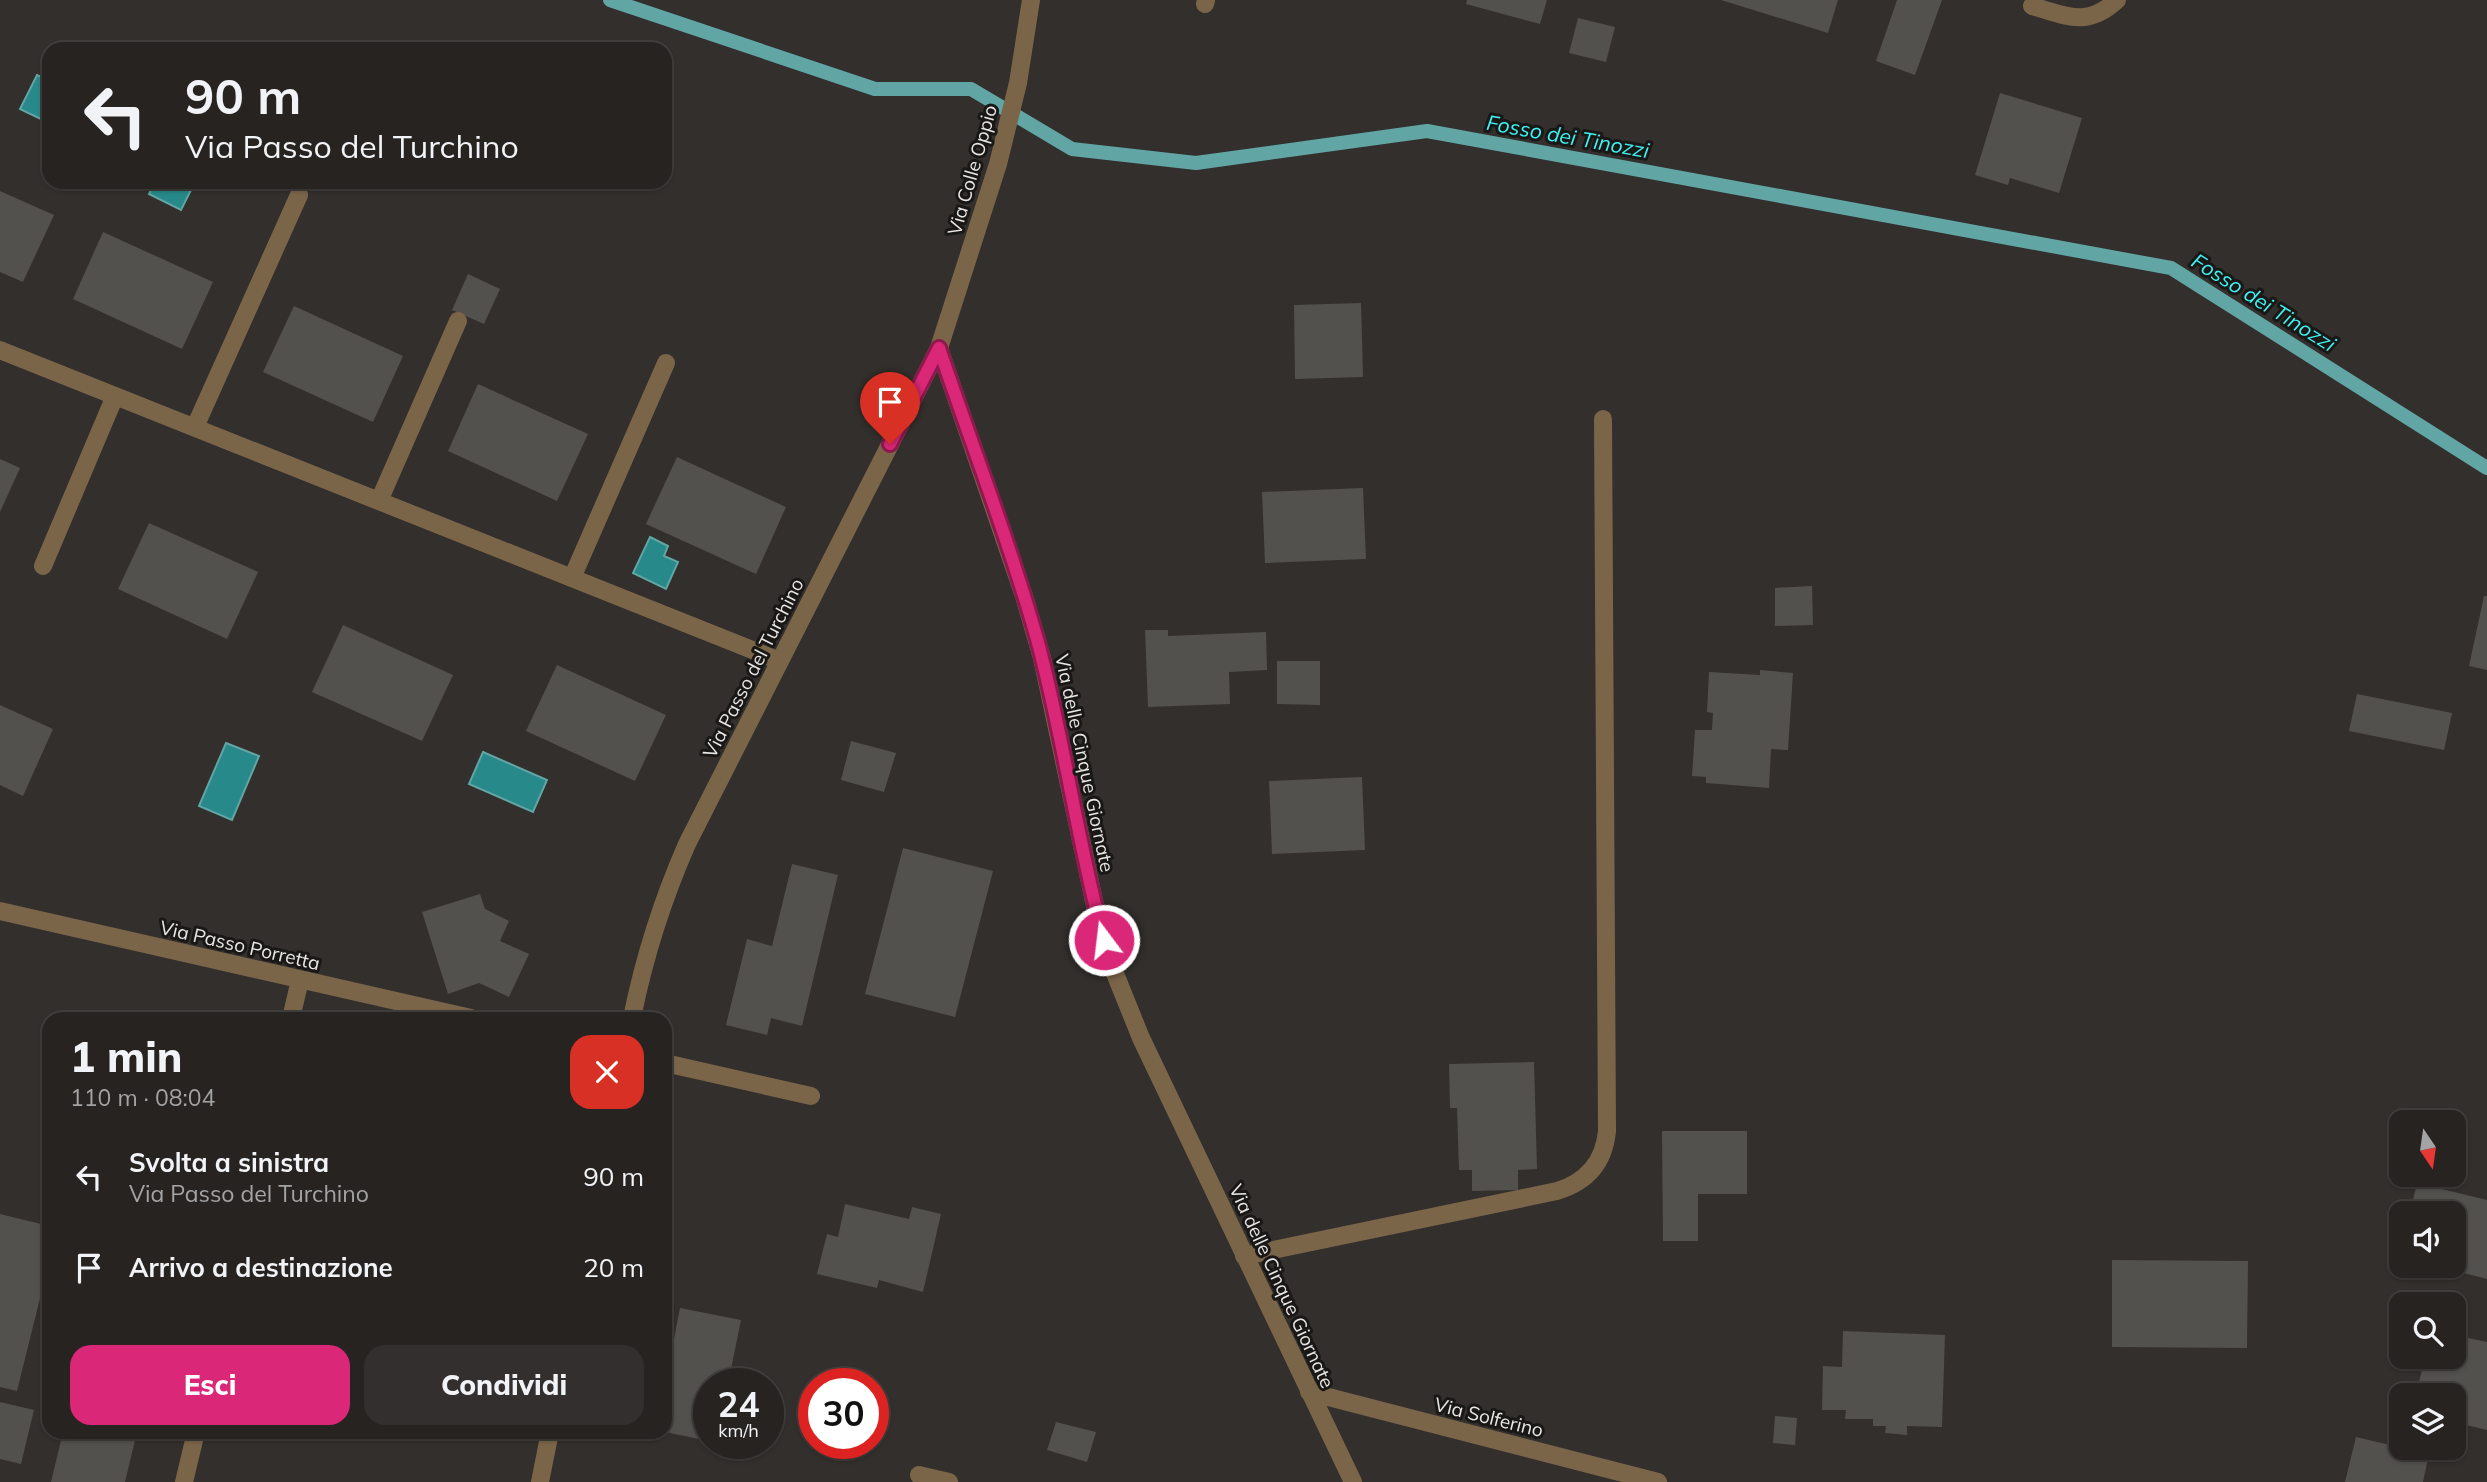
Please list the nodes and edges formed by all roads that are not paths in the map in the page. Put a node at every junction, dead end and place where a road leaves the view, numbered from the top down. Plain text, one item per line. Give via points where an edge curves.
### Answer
1 (1031, 0) edge
2 (2117, 0) edge
3 (2032, 6) dead end
4 (299, 195) dead end
5 (458, 321) dead end
6 (939, 348) junction
7 (0, 350) edge
8 (666, 363) dead end
9 (115, 396) junction
10 (1603, 419) dead end
11 (195, 428) junction
12 (379, 501) junction
13 (43, 566) dead end
14 (572, 578) junction
15 (780, 661) junction
16 (0, 911) edge
17 (300, 980) junction
18 (292, 1012) edge
19 (444, 1012) edge
20 (633, 1012) edge
21 (672, 1065) edge
22 (811, 1096) dead end
23 (1244, 1256) junction
24 (1309, 1392) junction
25 (194, 1439) edge
26 (549, 1439) edge
27 (919, 1475) dead end
28 (184, 1482) edge
29 (540, 1482) edge
30 (949, 1482) edge
31 (1353, 1482) edge
32 (1658, 1482) edge

1 - 6 street, Via Colle Oppio via 1018,83 998,164
2 - 3 street via 2085,19
4 - 11 street
5 - 12 street
6 - 15 street, Via Passo del Turchino
6 - 23 street, Via delle Cinque Giornate via 1037,638 1090,889 1111,966
7 - 9 street
8 - 14 street
9 - 11 street
9 - 13 street
10 - 23 street via 1607,1131 1602,1156 1588,1175 1557,1191
11 - 12 street
12 - 14 street
14 - 15 street
15 - 20 street, Via Passo del Turchino via 687,844 645,960
16 - 17 street, Via Passo Porretta
17 - 18 street
17 - 19 street, Via Passo Porretta
21 - 22 street
23 - 24 street, Via delle Cinque Giornate
24 - 31 street, Via delle Cinque Giornate
24 - 32 street, Via Solferino
25 - 28 street
26 - 29 street
27 - 30 street

